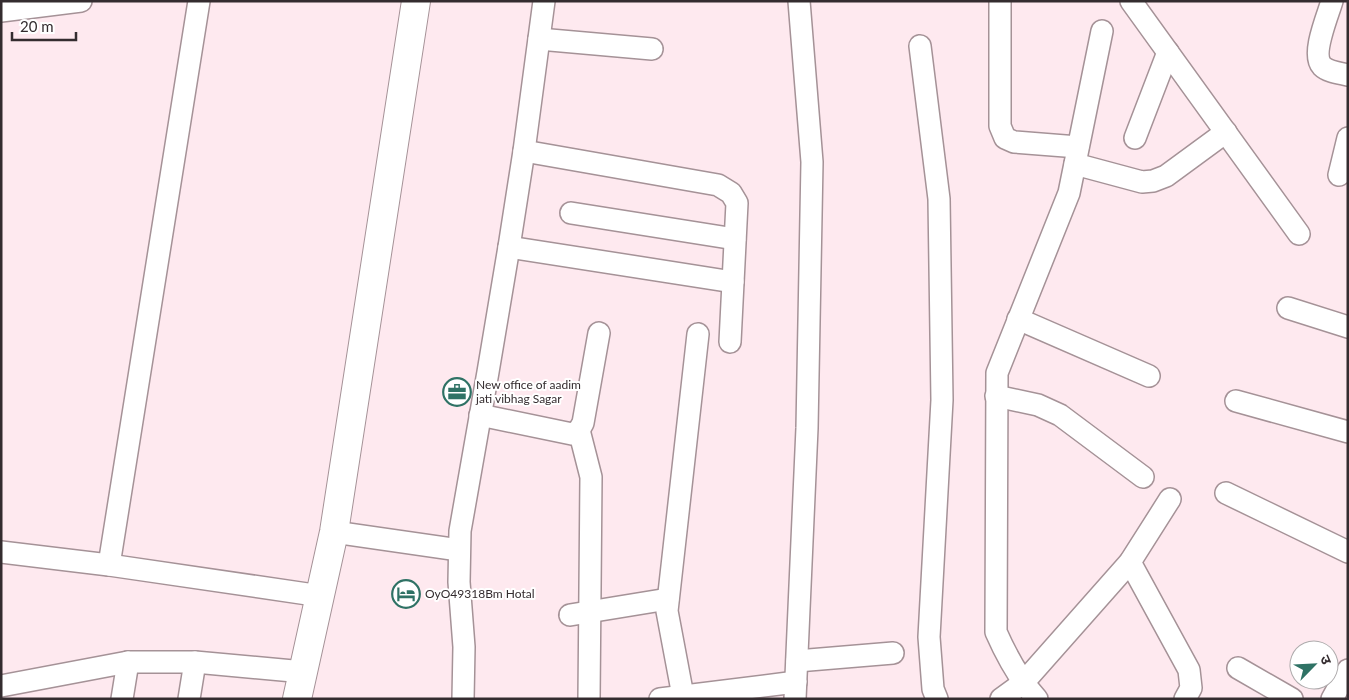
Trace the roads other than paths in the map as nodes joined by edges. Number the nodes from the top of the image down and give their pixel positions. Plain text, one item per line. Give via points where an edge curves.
1 (81, 1) edge
2 (199, 1) edge
3 (416, 1) edge
4 (544, 1) edge
5 (799, 1) edge
6 (1000, 1) edge
7 (1131, 1) edge
8 (1332, 1) edge
9 (1, 11) edge
10 (1102, 31) dead end
11 (539, 39) junction
12 (920, 46) dead end
13 (652, 49) dead end
14 (1168, 52) junction
15 (1348, 75) edge
16 (1226, 132) junction
17 (1134, 138) dead end
18 (1348, 138) edge
19 (524, 151) junction
20 (1076, 155) junction
21 (1339, 175) dead end
22 (571, 213) dead end
23 (1299, 234) dead end
24 (735, 239) junction
25 (508, 247) junction
26 (733, 282) junction
27 (1288, 308) dead end
28 (1018, 319) junction
29 (1348, 327) edge
30 (599, 333) dead end
31 (698, 334) dead end
32 (730, 342) dead end
33 (1149, 376) dead end
34 (996, 396) junction
35 (1236, 401) dead end
36 (480, 415) junction
37 (579, 430) junction
38 (1348, 432) edge
39 (1143, 477) dead end
40 (1226, 493) dead end
41 (1170, 499) dead end
42 (334, 532) junction
43 (459, 550) junction
44 (1, 552) edge
45 (1348, 552) edge
46 (1130, 562) junction
47 (109, 565) junction
48 (321, 596) junction
49 (668, 599) junction
50 (580, 613) junction
51 (893, 653) dead end
52 (128, 662) junction
53 (195, 662) junction
54 (1238, 668) dead end
55 (1348, 670) edge
56 (304, 672) junction
57 (796, 681) edge
58 (1, 686) edge
59 (1030, 691) edge
60 (738, 694) edge
61 (683, 696) junction
62 (122, 699) edge
63 (189, 699) edge
64 (297, 699) edge
65 (463, 699) edge
66 (589, 699) edge
67 (660, 699) edge
68 (937, 699) edge
69 (1001, 699) edge
70 (1185, 699) edge
71 (1292, 699) edge
72 (1332, 699) edge

1 - 9 street
2 - 47 street
3 - 42 highway
4 - 11 street
5 - 57 street via 812,162 807,428
6 - 20 street via 1000,126 1005,138
7 - 14 street
8 - 15 street via 1318,54 1321,65 1327,70
10 - 20 street
11 - 13 street
11 - 19 street
12 - 68 street via 939,208 942,400 929,637 933,689
14 - 16 street
14 - 17 street
16 - 20 street via 1166,176 1153,181 1142,182
16 - 23 street
18 - 21 street
19 - 24 street via 718,185 732,193 736,203
19 - 25 street
20 - 28 street via 1069,193
22 - 24 street
24 - 26 street
25 - 26 street
25 - 36 street
26 - 32 street
27 - 29 street
28 - 33 street
28 - 34 street via 997,372
30 - 37 street via 583,423
31 - 49 street
34 - 39 street via 1038,405 1060,415
34 - 59 street via 996,632
35 - 38 street
36 - 37 street via 572,434
36 - 43 street
37 - 50 street via 591,477
40 - 45 street
41 - 46 street
42 - 43 street
42 - 48 highway
43 - 65 street
44 - 47 street
46 - 59 street
46 - 70 street via 1190,670 1191,688
47 - 48 street
48 - 56 highway
49 - 50 street
49 - 61 street via 667,611
50 - 66 street
51 - 57 street
52 - 53 street
52 - 58 street
52 - 62 street
53 - 56 street
53 - 63 street
54 - 71 street
55 - 72 street
56 - 64 highway
57 - 60 street
59 - 69 street
60 - 61 street
61 - 67 street

